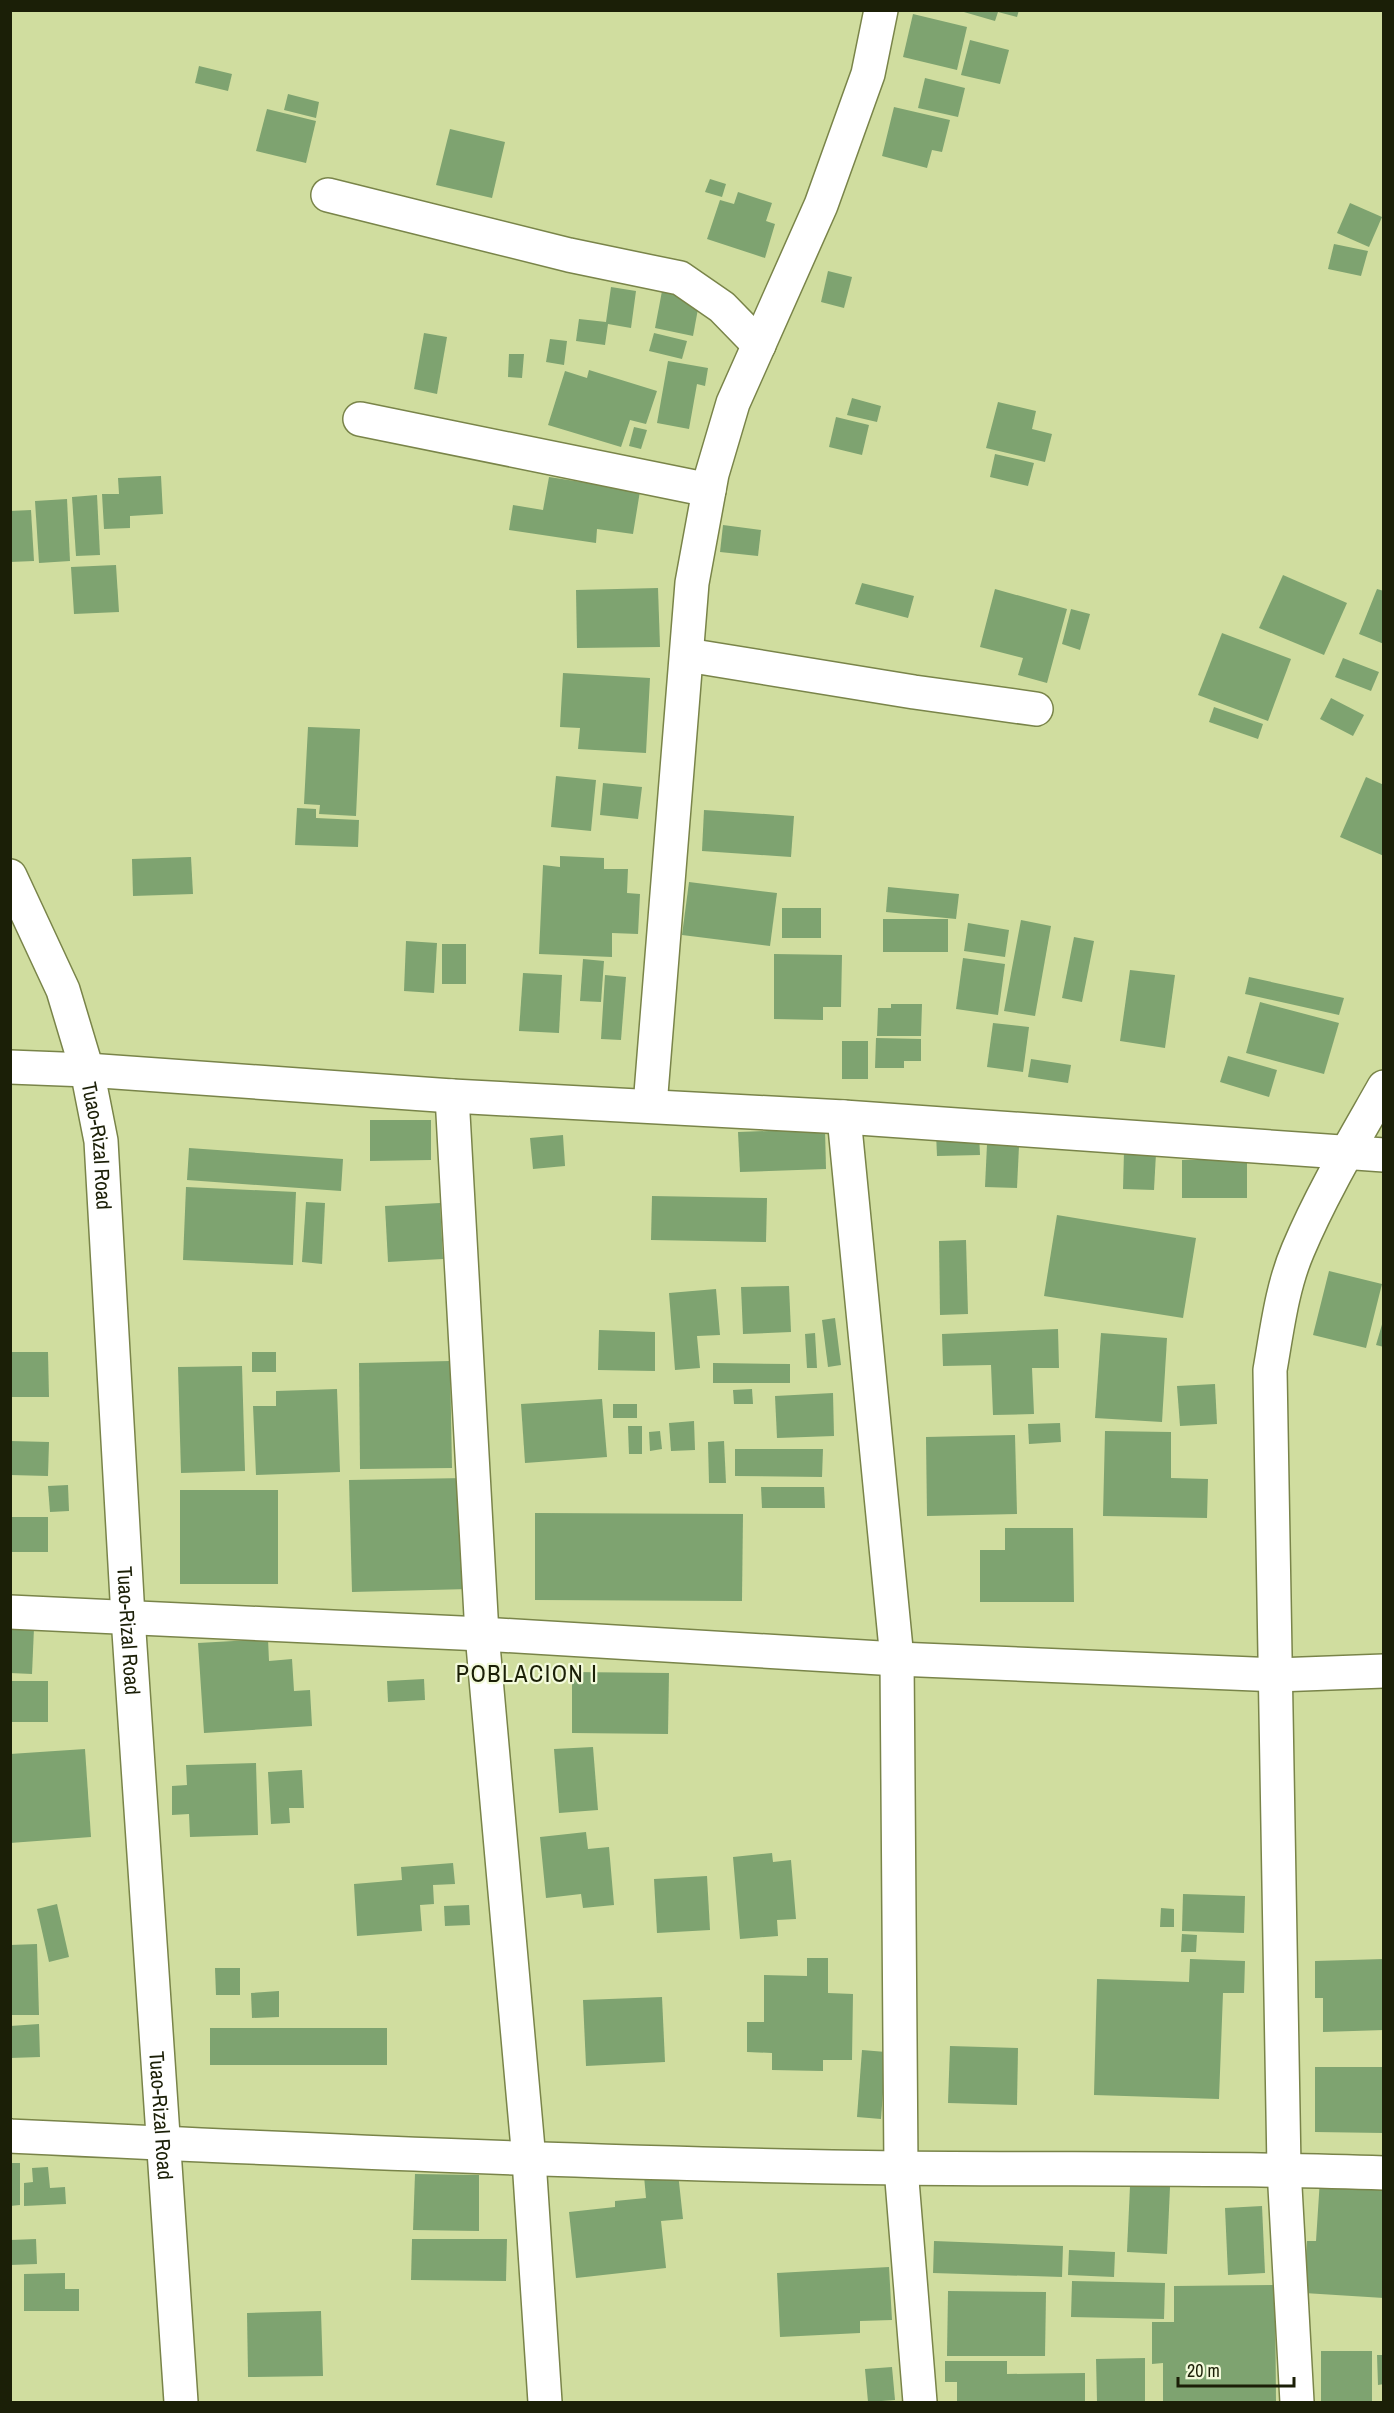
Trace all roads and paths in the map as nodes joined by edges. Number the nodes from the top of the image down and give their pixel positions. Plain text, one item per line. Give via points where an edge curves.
1 (881, 10) edge
2 (328, 195) dead end
3 (759, 345) junction
4 (360, 419) dead end
5 (709, 490) junction
6 (687, 655) junction
7 (1036, 709) dead end
8 (10, 876) edge
9 (10, 1066) edge
10 (87, 1070) junction
11 (1383, 1087) edge
12 (452, 1096) junction
13 (650, 1106) junction
14 (844, 1117) junction
15 (1347, 1153) junction
16 (1383, 1155) edge
17 (10, 1612) edge
18 (128, 1617) junction
19 (482, 1634) junction
20 (897, 1659) junction
21 (1383, 1671) edge
22 (1276, 1676) junction
23 (10, 2136) edge
24 (164, 2143) junction
25 (529, 2160) junction
26 (901, 2168) junction
27 (1284, 2169) junction
28 (1383, 2174) edge
29 (181, 2403) edge
30 (545, 2403) edge
31 (920, 2403) edge
32 (1297, 2403) edge

1 - 3 street via 868,74 821,205
2 - 3 street via 568,255 680,278 722,307
3 - 5 street via 733,403
4 - 5 street
5 - 6 street via 692,584
6 - 7 street
6 - 13 street
8 - 10 street, Tuao-Rizal Road via 63,990
9 - 10 street
10 - 12 street
10 - 18 street, Tuao-Rizal Road via 101,1141 107,1210
11 - 15 street
12 - 13 street
12 - 19 street
13 - 14 street
14 - 15 street
14 - 20 street
15 - 16 street
15 - 22 street via 1297,1251 1270,1370
17 - 18 street
18 - 19 street
18 - 24 street, Tuao-Rizal Road
19 - 20 street
19 - 25 street
20 - 22 street
20 - 26 street
21 - 22 street
22 - 27 street
23 - 24 street
24 - 25 street
24 - 29 street, Tuao-Rizal Road
25 - 26 street
25 - 30 street
26 - 27 street
26 - 31 street
27 - 28 street
27 - 32 street

